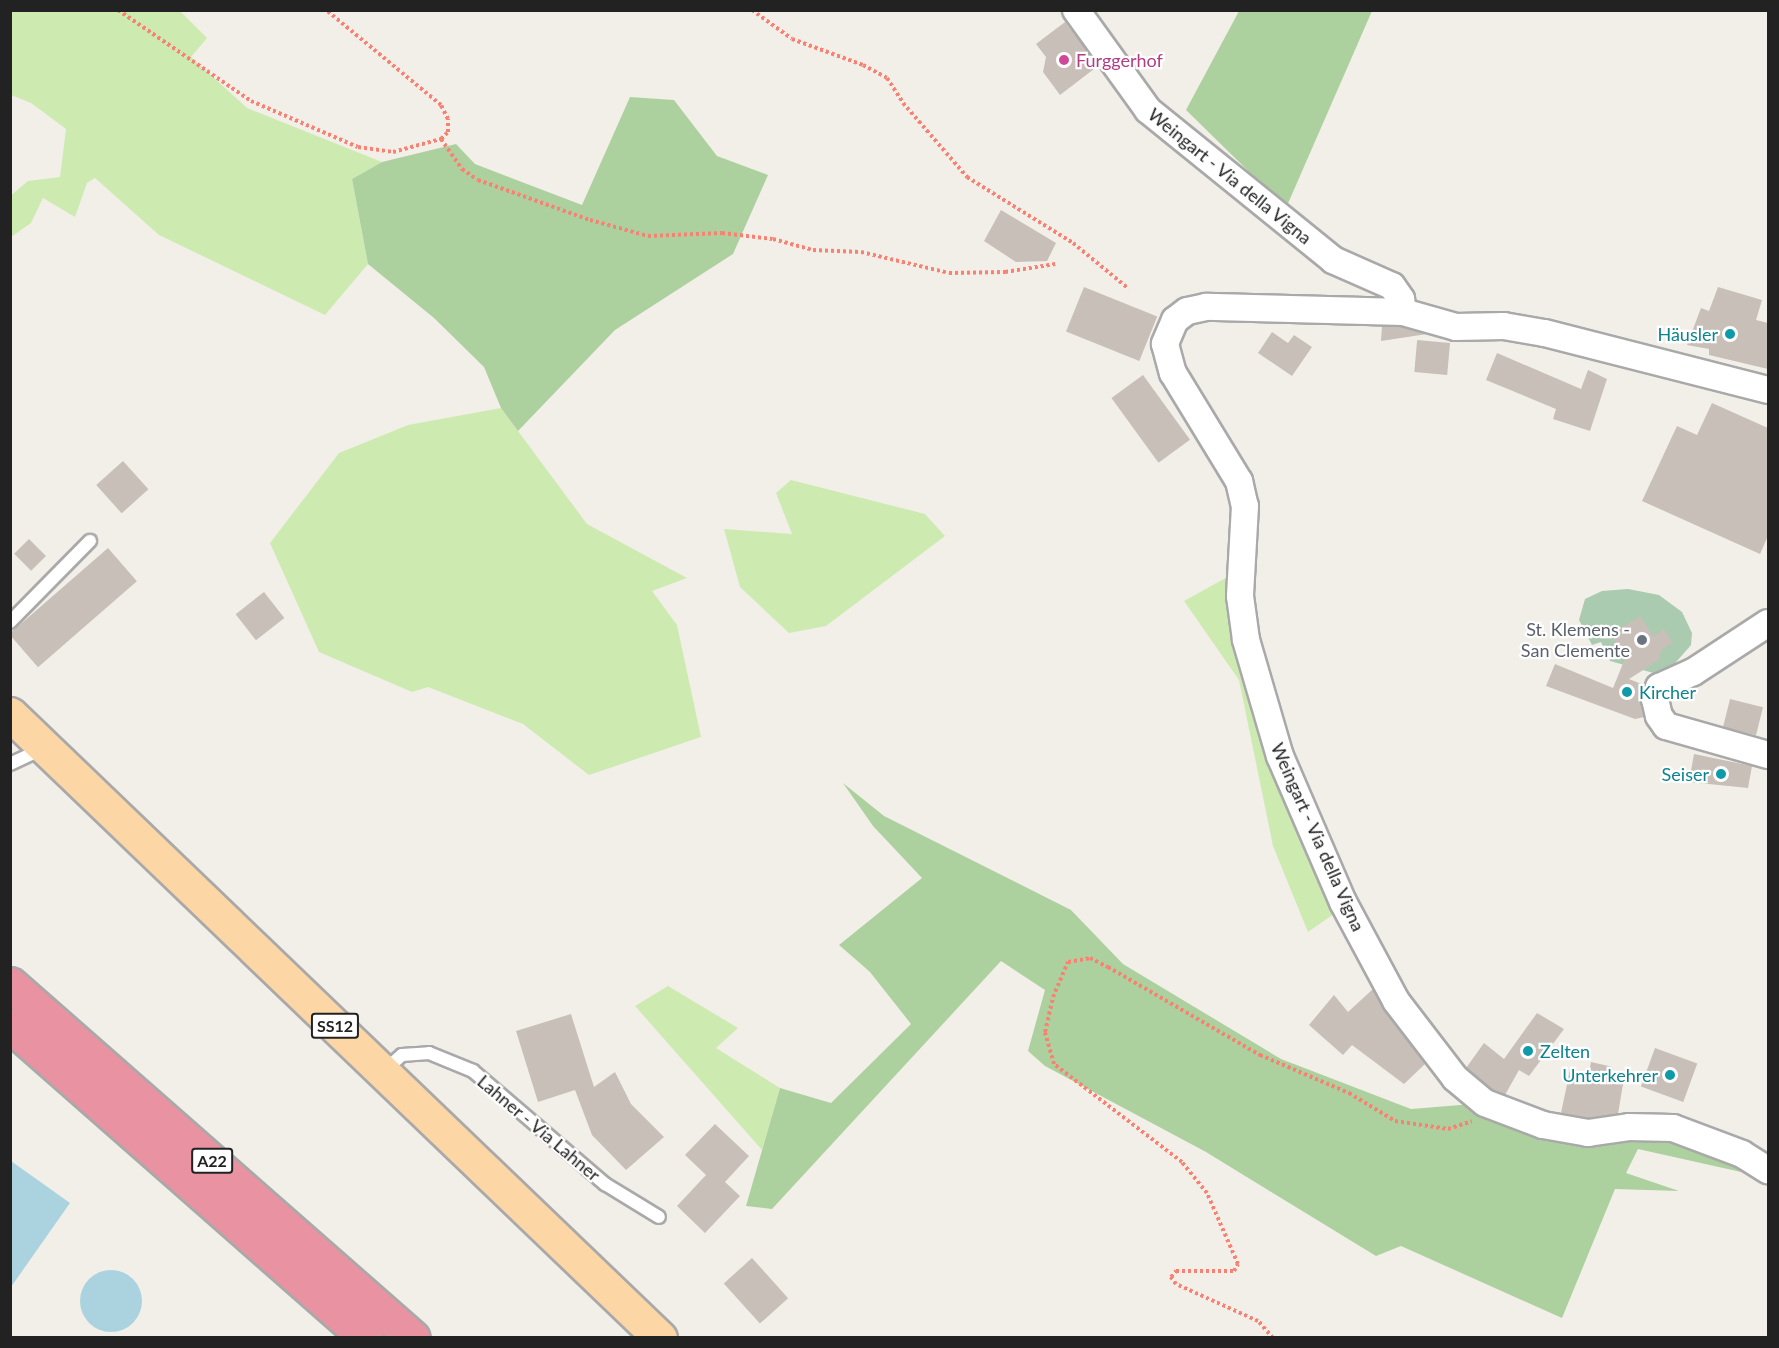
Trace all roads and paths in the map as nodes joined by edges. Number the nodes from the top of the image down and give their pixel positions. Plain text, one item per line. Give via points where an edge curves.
1 (118, 10) edge
2 (326, 10) edge
3 (752, 10) edge
4 (1076, 10) edge
5 (441, 139) junction
6 (1054, 264) dead end
7 (1129, 289) dead end
8 (1403, 312) junction
9 (1768, 390) edge
10 (90, 541) dead end
11 (10, 622) edge
12 (1768, 623) edge
13 (10, 714) edge
14 (46, 748) junction
15 (1768, 755) edge
16 (10, 764) edge
17 (10, 984) edge
18 (10, 1026) edge
19 (383, 1072) junction
20 (1485, 1103) junction
21 (1768, 1170) edge
22 (659, 1216) dead end
23 (366, 1338) edge
24 (413, 1338) edge
25 (660, 1338) edge
26 (1273, 1338) edge

1 - 5 path via 251,100 358,147 393,152
2 - 5 path via 441,105 448,119 448,132
3 - 7 path via 792,39 887,78 903,103 967,177 1073,243
4 - 8 street, Weingart - Via della Vigna via 1121,78 1148,110 1333,260 1392,286 1401,298
5 - 6 path via 462,170 478,180 648,236 722,233 772,238 813,250 861,252 949,273 1005,272
8 - 9 street, Weingart - Via della Vigna via 1456,327 1503,326 1544,333
8 - 20 street, Weingart - Via della Vigna via 1206,308 1187,311 1168,331 1166,357 1239,481 1245,506 1240,596 1246,640 1280,756 1343,902 1396,1001 1455,1078
10 - 11 lane
12 - 15 street via 1693,672 1659,687 1655,699 1666,726
13 - 14 main road, SS12
14 - 16 lane
14 - 19 main road, SS12
17 - 24 highway, A22
18 - 23 highway, A22
19 - 22 lane, Lahner - Via Lahner via 402,1055 429,1053 473,1071 605,1184
19 - 25 main road, SS12
20 - 21 street, Weingart - Via della Vigna via 1543,1125 1588,1133 1629,1127 1673,1128 1742,1154
20 - 26 path via 1473,1120 1448,1129 1395,1120 1349,1093 1260,1055 1108,966 1090,958 1068,962 1053,997 1045,1032 1054,1064 1182,1162 1208,1193 1238,1264 1234,1271 1176,1271 1171,1277 1176,1284 1258,1321

